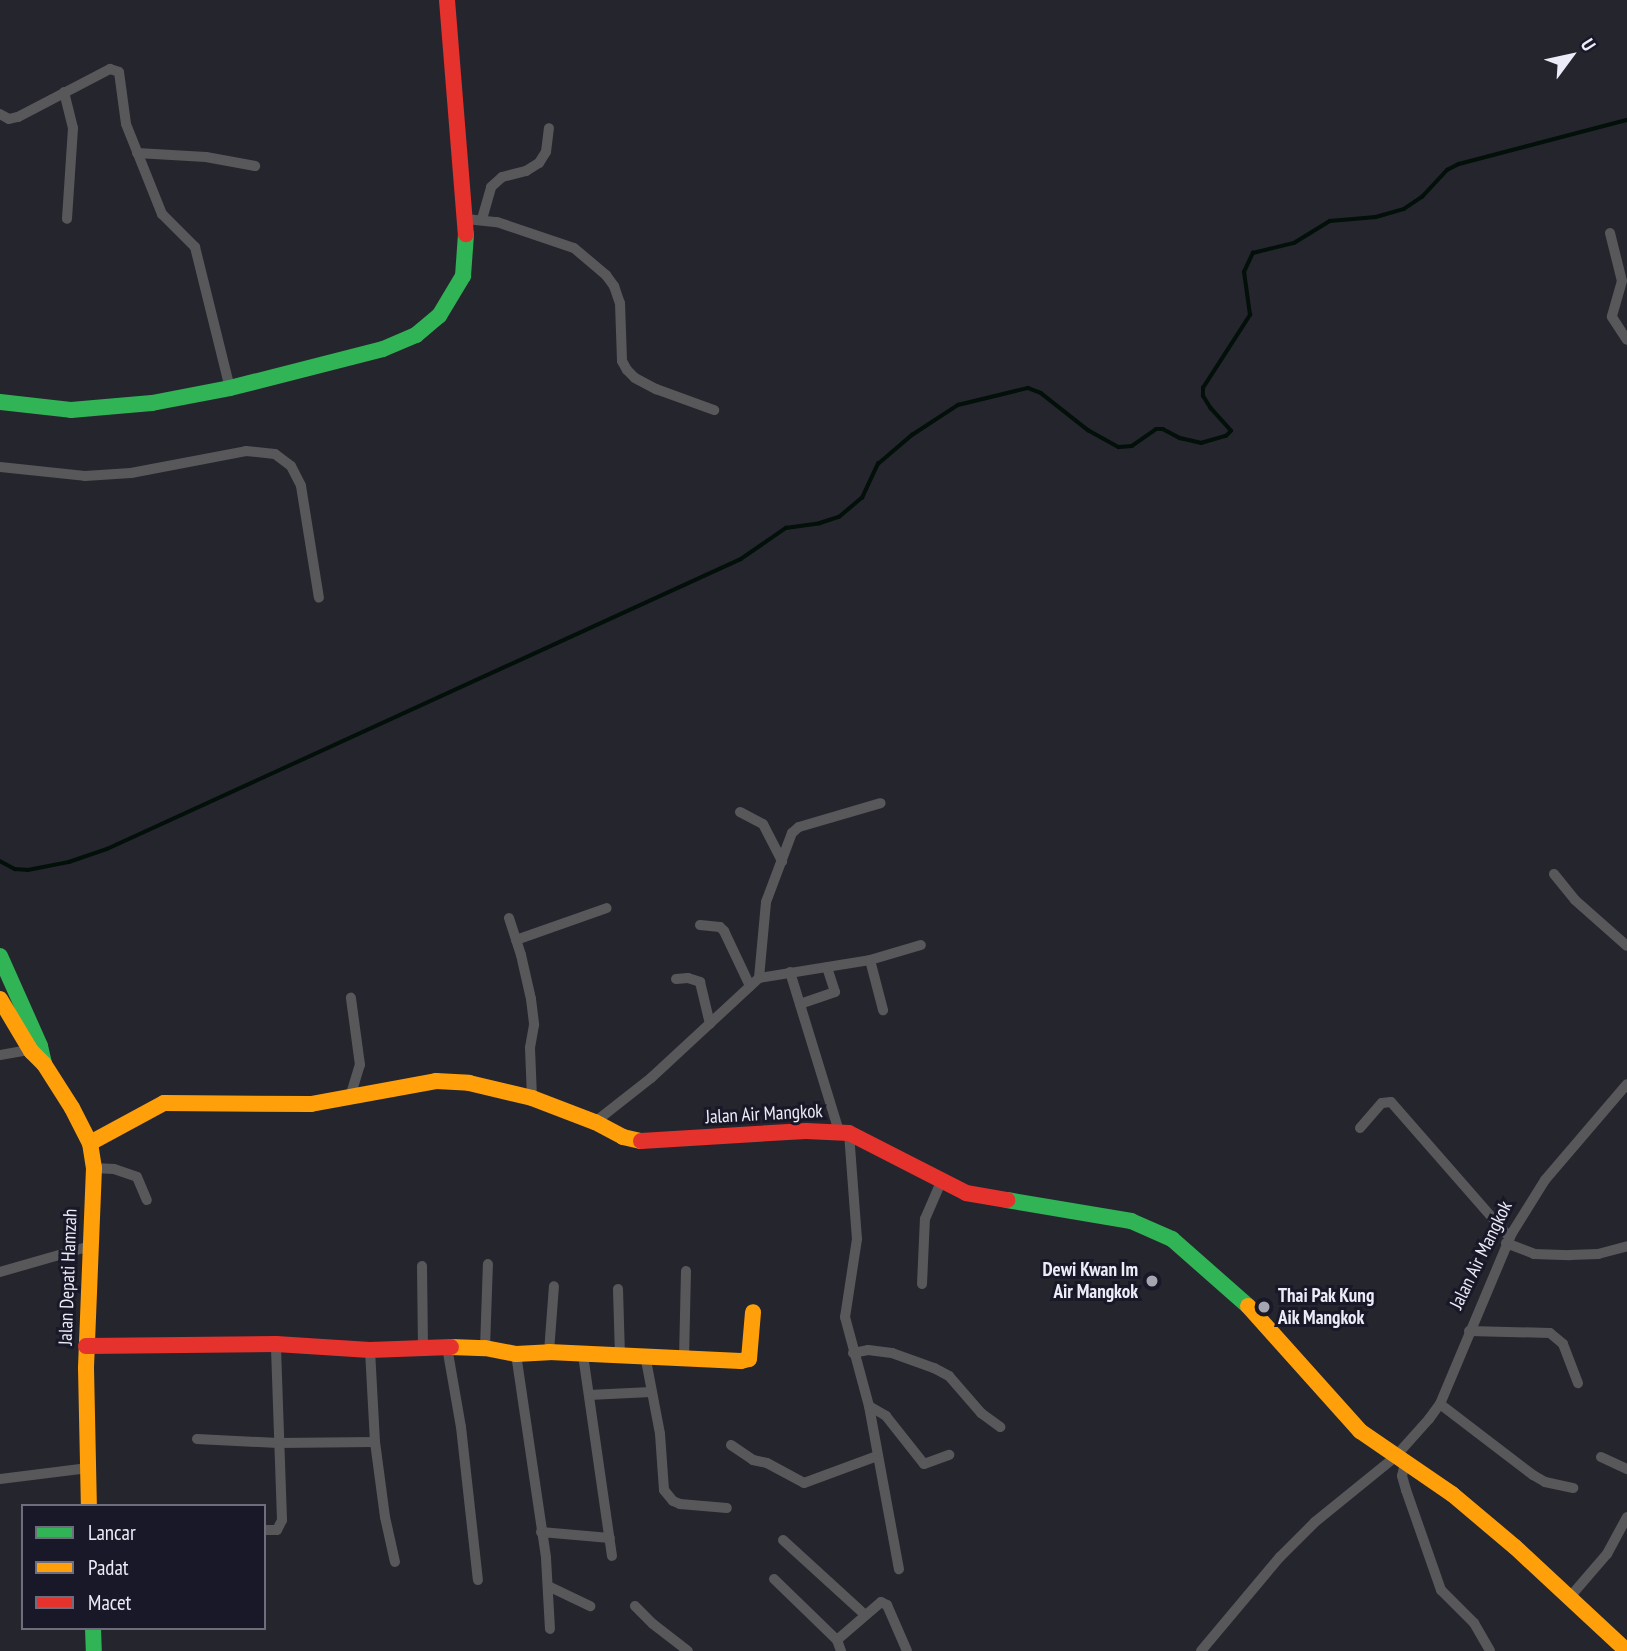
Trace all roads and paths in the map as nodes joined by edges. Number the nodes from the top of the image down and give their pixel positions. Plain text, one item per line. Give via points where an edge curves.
1 (447, 0) edge
2 (64, 92) junction
3 (0, 114) edge
4 (549, 128) dead end
5 (137, 153) junction
6 (255, 166) dead end
7 (67, 219) dead end
8 (474, 219) junction
9 (1611, 233) dead end
10 (1627, 340) edge
11 (230, 388) junction
12 (0, 402) edge
13 (714, 410) dead end
14 (0, 467) edge
15 (319, 598) dead end
16 (881, 803) dead end
17 (740, 812) dead end
18 (782, 861) junction
19 (1554, 874) dead end
20 (607, 908) dead end
21 (509, 918) dead end
22 (700, 925) dead end
23 (516, 940) junction
24 (921, 945) dead end
25 (1627, 946) edge
26 (0, 956) edge
27 (870, 960) junction
28 (827, 967) junction
29 (790, 972) junction
30 (759, 978) junction
31 (676, 979) dead end
32 (750, 986) junction
33 (351, 998) dead end
34 (0, 999) edge
35 (800, 1004) junction
36 (883, 1010) dead end
37 (710, 1024) junction
38 (36, 1048) junction
39 (0, 1055) edge
40 (1627, 1084) edge
41 (351, 1097) junction
42 (532, 1098) junction
43 (595, 1122) junction
44 (1360, 1128) dead end
45 (844, 1132) junction
46 (90, 1143) junction
47 (94, 1168) junction
48 (941, 1182) junction
49 (146, 1200) dead end
50 (1508, 1240) junction
51 (90, 1246) junction
52 (1627, 1246) edge
53 (488, 1264) dead end
54 (422, 1266) dead end
55 (686, 1271) dead end
56 (0, 1272) edge
57 (922, 1284) dead end
58 (554, 1286) dead end
59 (618, 1289) dead end
60 (753, 1312) dead end
61 (1469, 1331) junction
62 (276, 1344) junction
63 (86, 1346) junction
64 (423, 1347) junction
65 (447, 1347) junction
66 (485, 1348) junction
67 (370, 1350) junction
68 (549, 1352) junction
69 (853, 1353) junction
70 (516, 1354) junction
71 (583, 1355) junction
72 (620, 1355) junction
73 (645, 1355) junction
74 (684, 1359) junction
75 (1578, 1383) dead end
76 (652, 1392) junction
77 (589, 1395) junction
78 (1440, 1404) junction
79 (869, 1406) junction
80 (1000, 1427) dead end
81 (197, 1439) dead end
82 (375, 1442) junction
83 (278, 1443) junction
84 (731, 1445) dead end
85 (950, 1455) dead end
86 (877, 1456) junction
87 (1601, 1457) dead end
88 (1400, 1460) junction
89 (88, 1468) junction
90 (1627, 1469) edge
91 (0, 1479) edge
92 (1573, 1488) dead end
93 (89, 1504) edge
94 (727, 1508) dead end
95 (1627, 1517) edge
96 (266, 1530) edge
97 (541, 1532) junction
98 (610, 1538) junction
99 (783, 1540) dead end
100 (612, 1556) dead end
101 (395, 1562) dead end
102 (899, 1569) dead end
103 (774, 1579) dead end
104 (478, 1580) dead end
105 (548, 1586) junction
106 (1569, 1598) junction
107 (590, 1606) dead end
108 (635, 1606) dead end
109 (864, 1614) junction
110 (550, 1629) dead end
111 (93, 1630) edge
112 (839, 1646) edge
113 (94, 1651) edge
114 (688, 1651) edge
115 (906, 1651) edge
116 (1201, 1651) edge
117 (1490, 1651) edge
118 (1626, 1651) edge

1 - 8 street
2 - 3 street via 18,117
2 - 5 street via 110,69 119,72 126,124
2 - 7 street via 73,128
4 - 8 street via 539,163 502,177 491,187
5 - 6 street
5 - 11 street via 162,214 195,247
8 - 11 street via 463,276 439,316 416,335 383,349
8 - 13 street via 574,248 595,264 607,275 620,303 622,361 628,370 656,389
9 - 10 street via 1622,281 1612,317
11 - 12 street via 152,403 71,410
14 - 15 street via 85,476 131,473 246,451 275,454 291,466 301,486
16 - 18 street via 799,827 788,840
17 - 18 street via 764,824
18 - 30 street via 766,902
19 - 25 street
20 - 23 street
21 - 23 street
22 - 32 street via 724,931
23 - 42 street via 534,1025
24 - 27 street
26 - 38 street, Jalan Depati Hamzah
27 - 28 street
27 - 36 street
28 - 29 street
28 - 35 street via 835,992
29 - 30 street
29 - 35 street
30 - 32 street
31 - 37 street via 700,982
32 - 37 street
33 - 41 street via 360,1065
34 - 38 street, Jalan Depati Hamzah
35 - 45 street
37 - 43 street
38 - 39 street
38 - 46 street, Jalan Depati Hamzah
40 - 50 street, Jalan Air Mangkok via 1545,1180
41 - 42 street, Jalan Air Mangkok via 436,1081 492,1087
41 - 46 street, Jalan Air Mangkok via 311,1104 164,1103
42 - 43 street, Jalan Air Mangkok
43 - 45 street, Jalan Air Mangkok via 644,1142
44 - 50 street via 1382,1103 1391,1102
45 - 48 street, Jalan Air Mangkok
45 - 69 street via 857,1239 845,1317
46 - 47 street, Jalan Depati Hamzah
47 - 49 street via 137,1177
47 - 51 street, Jalan Depati Hamzah
48 - 57 street via 925,1220
48 - 88 street, Jalan Air Mangkok via 988,1198 1130,1222 1172,1239 1245,1303 1360,1431
50 - 52 street via 1534,1254 1598,1254
50 - 61 street, Jalan Air Mangkok
51 - 56 street
51 - 63 street, Jalan Depati Hamzah
53 - 66 street
54 - 64 street
55 - 74 street
58 - 68 street
59 - 72 street
60 - 74 street via 749,1359
61 - 75 street via 1550,1334 1563,1344
61 - 78 street, Jalan Air Mangkok
62 - 63 street
62 - 67 street
62 - 83 street
63 - 89 street, Jalan Depati Hamzah
64 - 65 street
64 - 67 street
65 - 66 street
65 - 104 street
66 - 70 street
67 - 82 street
68 - 70 street
68 - 71 street
69 - 79 street
69 - 80 street via 892,1353 949,1376 981,1413
70 - 97 street
71 - 72 street
71 - 77 street
72 - 73 street
73 - 74 street
73 - 76 street
76 - 77 street
76 - 94 street via 664,1490 673,1502
77 - 98 street
78 - 88 street, Jalan Air Mangkok
78 - 92 street via 1533,1475
79 - 85 street via 886,1416 925,1464
79 - 86 street
81 - 83 street
82 - 83 street
82 - 101 street
83 - 96 street via 282,1520 277,1530
84 - 86 street via 804,1483
86 - 102 street
87 - 90 street
88 - 106 street, Jalan Air Mangkok via 1452,1494
88 - 116 street, Jalan Air Mangkok via 1315,1522
88 - 117 street via 1441,1590 1474,1623
89 - 91 street
89 - 93 street, Jalan Depati Hamzah
95 - 106 street via 1607,1554
97 - 98 street
97 - 105 street
98 - 100 street
99 - 109 street
103 - 112 street
105 - 107 street
105 - 110 street
106 - 118 street, Jalan Air Mangkok
108 - 114 street
109 - 112 street
109 - 115 street via 874,1604 887,1605
111 - 113 street

